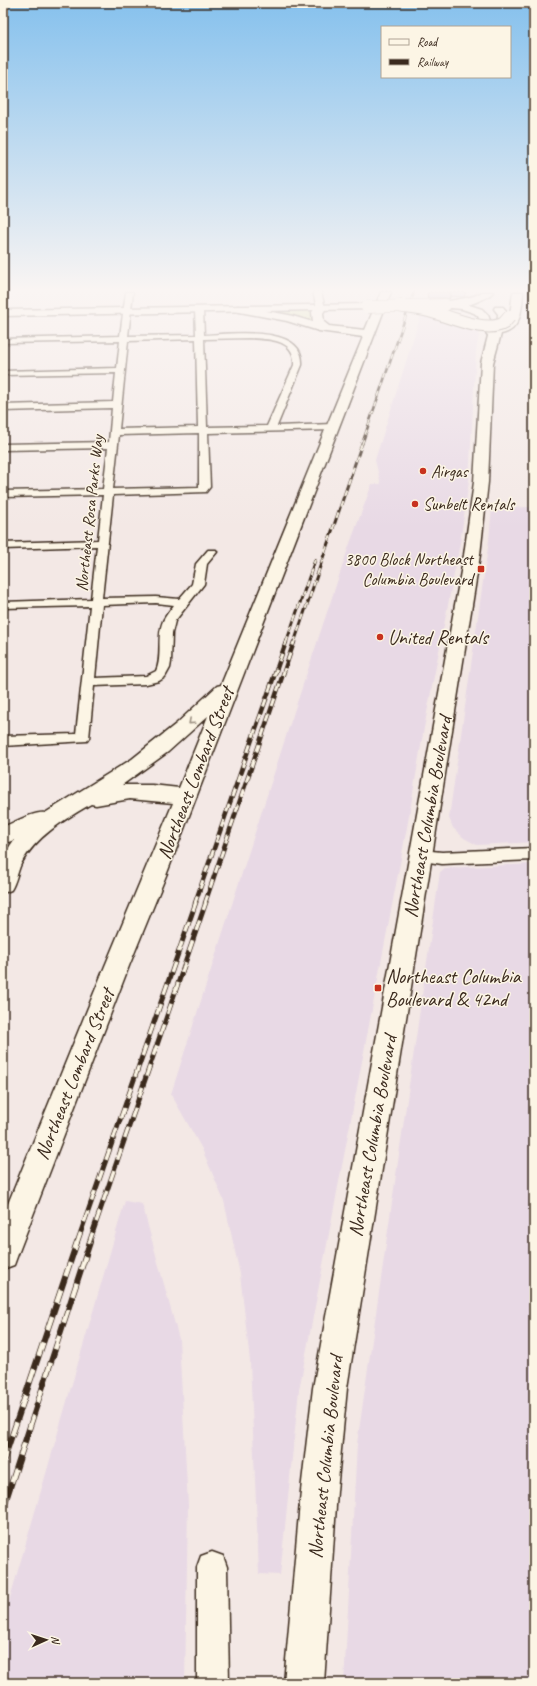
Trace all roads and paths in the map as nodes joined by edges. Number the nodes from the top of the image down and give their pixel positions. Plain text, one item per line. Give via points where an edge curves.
1 (120, 370) edge
2 (93, 371) edge
3 (201, 371) edge
4 (296, 371) edge
5 (355, 371) edge
6 (487, 371) edge
7 (3, 373) edge
8 (117, 405) junction
9 (3, 408) edge
10 (333, 427) junction
11 (271, 428) junction
12 (203, 430) junction
13 (114, 432) junction
14 (113, 445) junction
15 (3, 447) edge
16 (108, 492) junction
17 (3, 494) edge
18 (103, 544) junction
19 (3, 546) edge
20 (212, 552) dead end
21 (97, 602) junction
22 (182, 604) junction
23 (3, 605) edge
24 (88, 682) junction
25 (230, 685) junction
26 (3, 741) edge
27 (186, 797) junction
28 (64, 811) junction
29 (3, 836) edge
30 (534, 854) edge
31 (421, 856) junction
32 (3, 884) edge
33 (3, 1254) edge
34 (212, 1567) dead end
35 (213, 1683) edge
36 (304, 1683) edge

1 - 8 street, Northeast Rosa Parks Way
2 - 7 street
3 - 12 street
4 - 11 street
5 - 10 main road, Northeast Lombard Street
6 - 31 main road, Northeast Columbia Boulevard via 482,475 472,555
8 - 9 street
8 - 13 street, Northeast Rosa Parks Way
10 - 11 street
10 - 25 main road, Northeast Lombard Street
11 - 12 street
12 - 13 street
12 - 16 street via 205,487 202,490
13 - 14 street, Northeast Rosa Parks Way
14 - 15 street
14 - 16 street, Northeast Rosa Parks Way
16 - 17 street
16 - 18 street, Northeast Rosa Parks Way
18 - 19 street
18 - 21 street, Northeast Rosa Parks Way
20 - 22 street via 202,564 198,584
21 - 22 street via 165,600
21 - 23 street
21 - 24 street, Northeast Rosa Parks Way
22 - 24 street via 167,628 162,673 146,680
24 - 26 street, Northeast Rosa Parks Way via 82,738
25 - 27 main road, Northeast Lombard Street
25 -> 28 main road via 138,766
27 - 28 main road via 150,791 122,792 91,799
27 - 33 main road, Northeast Lombard Street
28 - 29 main road
28 - 32 main road via 36,831 25,844 10,866
30 - 31 street via 442,858
31 - 36 main road, Northeast Columbia Boulevard via 330,1388
34 - 35 street

